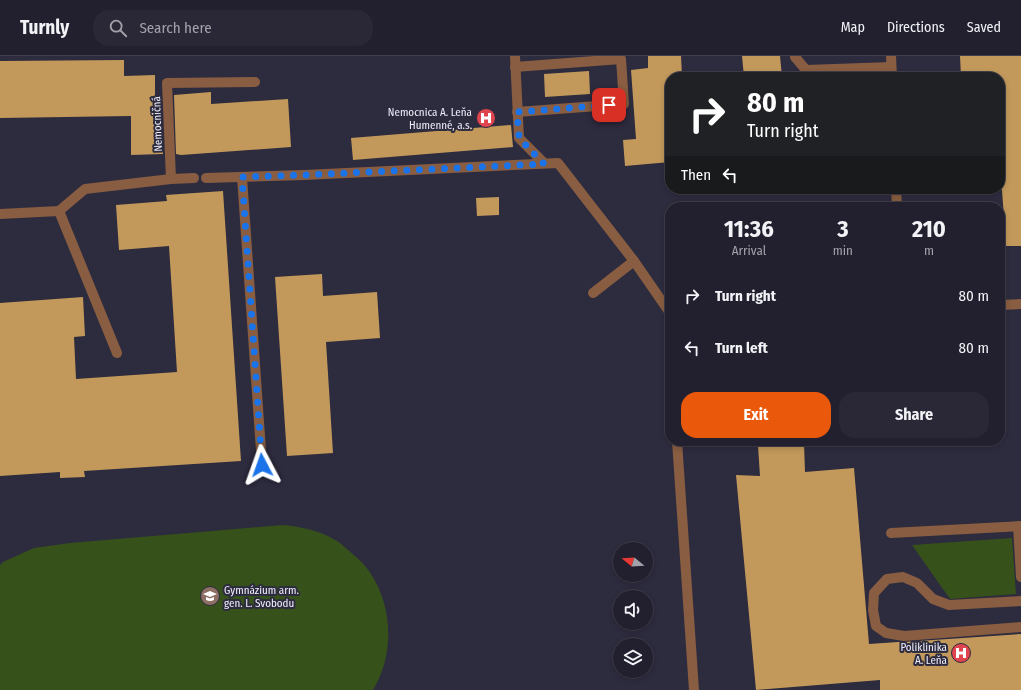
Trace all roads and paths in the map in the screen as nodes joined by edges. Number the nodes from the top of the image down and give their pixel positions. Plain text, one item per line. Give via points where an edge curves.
1 (515, 56) edge
2 (795, 56) edge
3 (891, 56) edge
4 (596, 58) edge
5 (515, 67) junction
6 (891, 72) edge
7 (255, 82) dead end
8 (517, 112) junction
9 (544, 164) junction
10 (242, 177) junction
11 (194, 178) dead end
12 (206, 178) dead end
13 (171, 179) junction
14 (59, 211) junction
15 (0, 214) edge
16 (634, 261) junction
17 (593, 293) dead end
18 (1021, 304) edge
19 (1005, 305) edge
20 (665, 306) edge
21 (117, 353) dead end
22 (677, 446) edge
23 (262, 465) dead end
24 (1019, 526) edge
25 (891, 533) dead end
26 (1021, 577) edge
27 (1021, 601) edge
28 (1021, 627) edge
29 (694, 690) edge

1 - 5 lane
2 - 6 lane via 806,70
3 - 6 lane
4 - 5 lane
4 - 8 lane via 621,59 624,104
5 - 8 lane
7 - 13 lane, Nemocničná via 167,83
8 - 9 lane via 519,138
9 - 10 lane
9 - 16 lane via 558,163
10 - 12 lane
10 - 23 lane
11 - 13 lane
13 - 14 lane via 85,189
14 - 15 lane
14 - 21 lane
16 - 17 lane
16 - 20 lane
18 - 19 lane
22 - 29 lane
24 - 25 lane
24 - 26 lane
27 - 28 lane via 949,605 933,599 917,583 903,577 887,580 874,593 873,610 876,626 886,633 904,636

